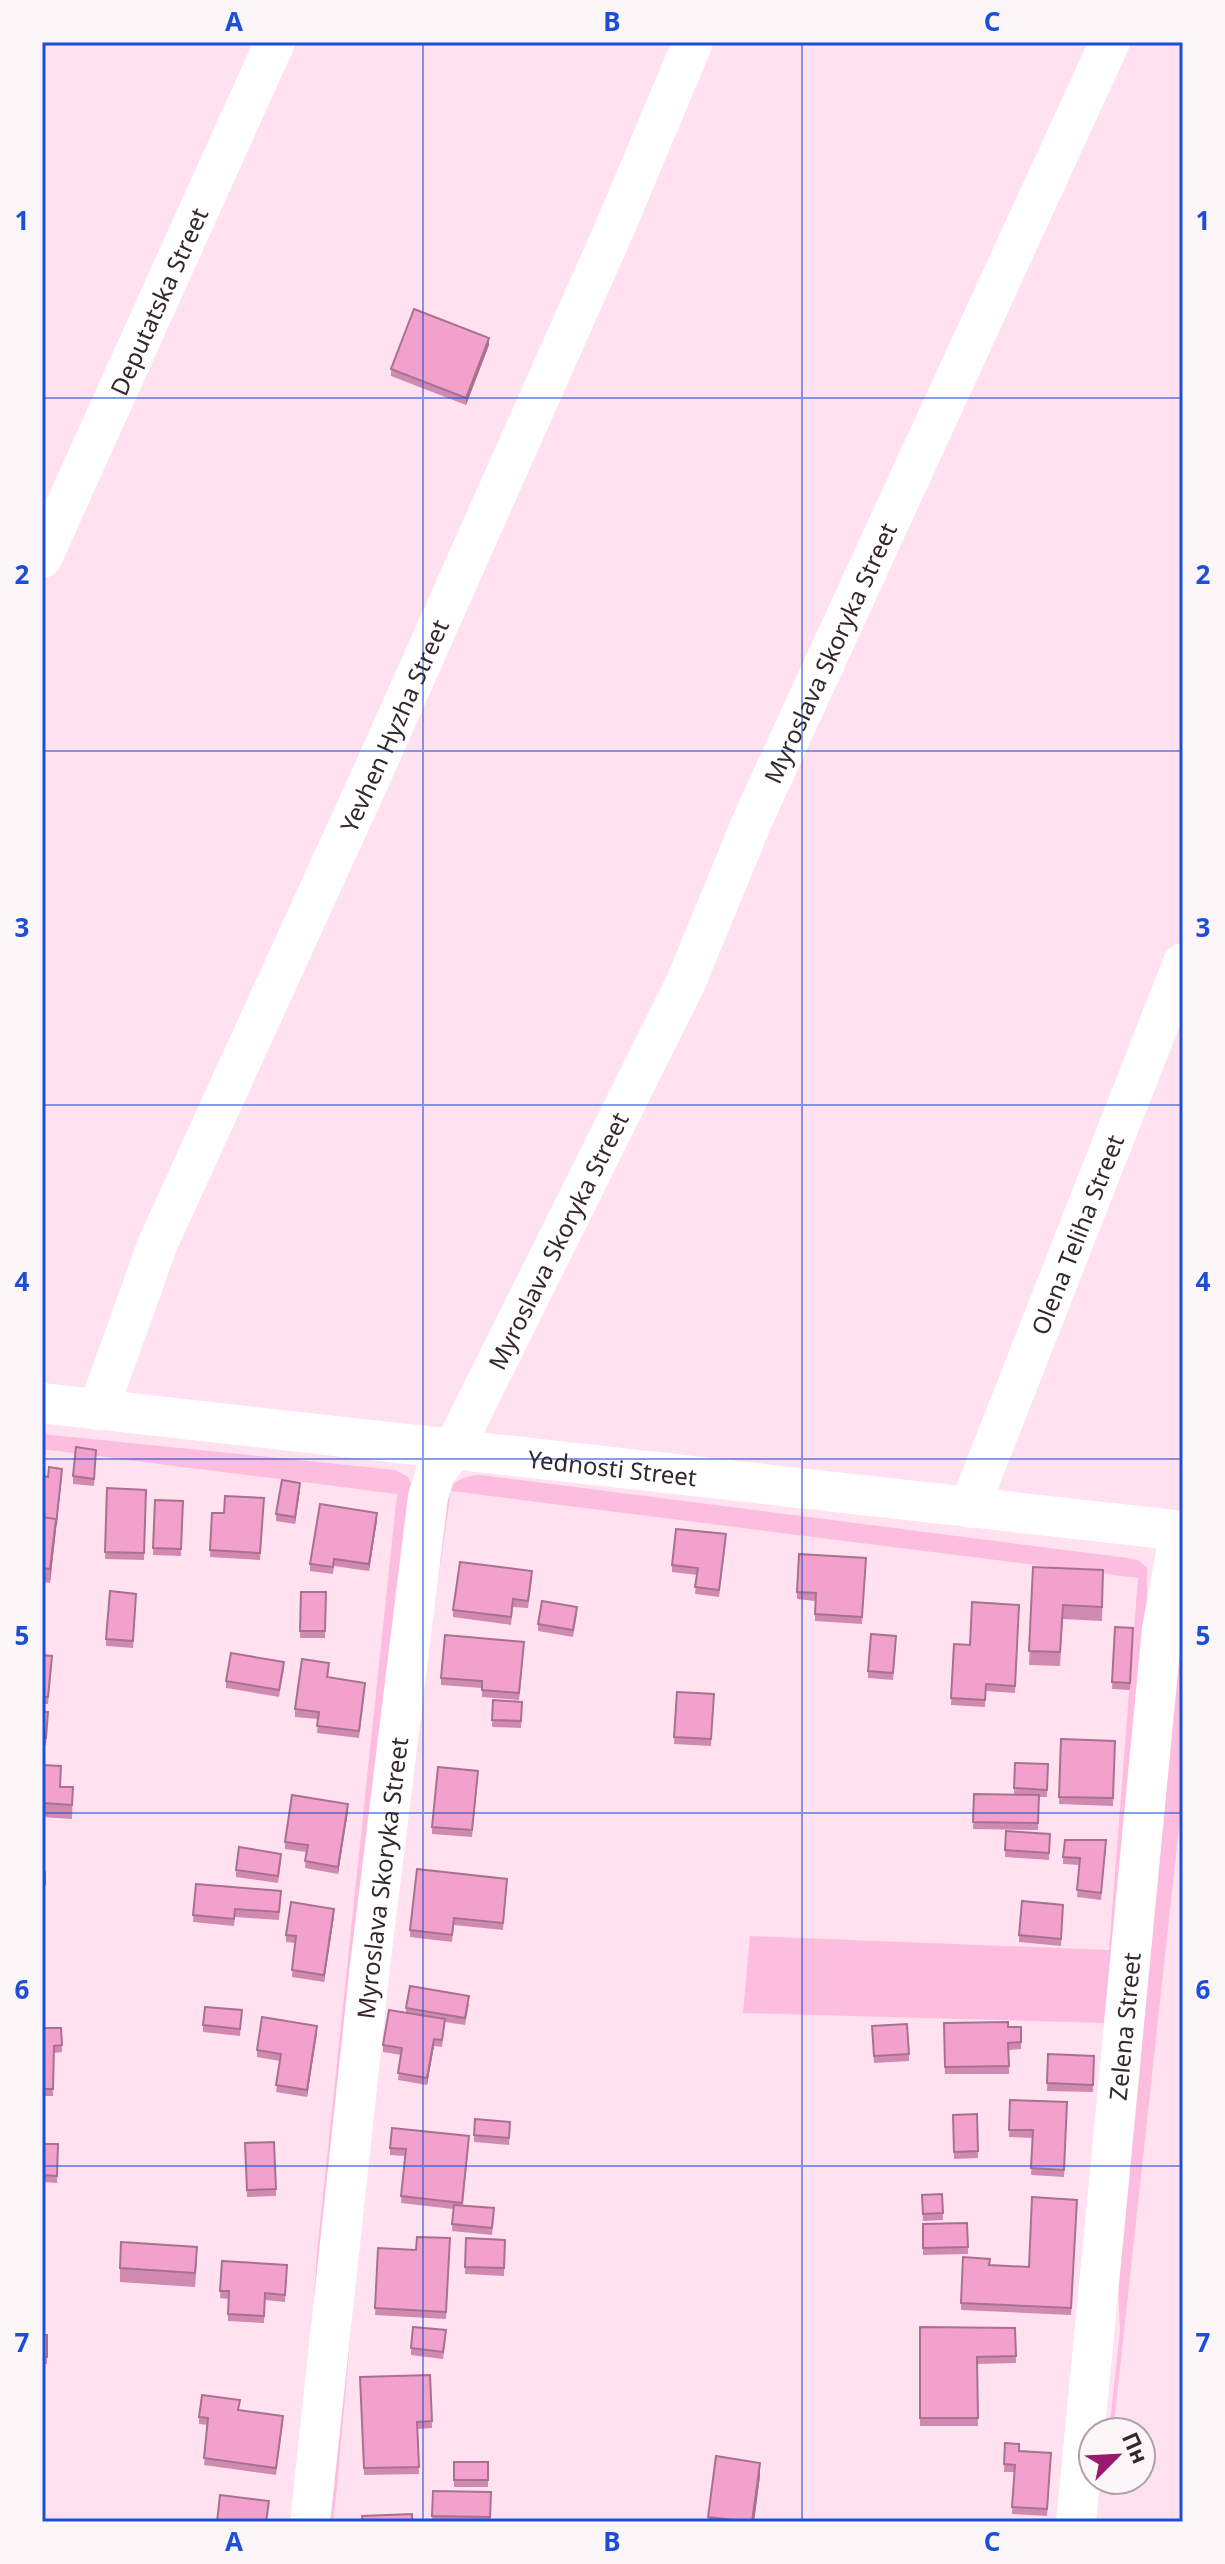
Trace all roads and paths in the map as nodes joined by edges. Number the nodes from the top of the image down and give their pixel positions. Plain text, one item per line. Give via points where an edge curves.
1 (275, 42) edge
2 (693, 42) edge
3 (1110, 42) edge
4 (42, 558) edge
5 (1183, 963) edge
6 (42, 1403) edge
7 (98, 1410) junction
8 (453, 1450) junction
9 (969, 1508) junction
10 (1181, 1531) edge
11 (310, 2522) edge
12 (1076, 2522) edge

1 - 4 street, Deputatska Street
2 - 7 street, Yevhen Hyzha Street via 373,772 158,1243
3 - 8 street, Myroslava Skoryka Street via 760,805 686,982
5 - 9 street, Olena Teliha Street
6 - 7 street, Yednosti Street
7 - 8 street, Yednosti Street
8 - 9 street, Yednosti Street
8 - 11 street, Myroslava Skoryka Street via 436,1472 428,1497
9 - 10 street, Yednosti Street
10 - 12 street, Zelena Street via 1162,1629

